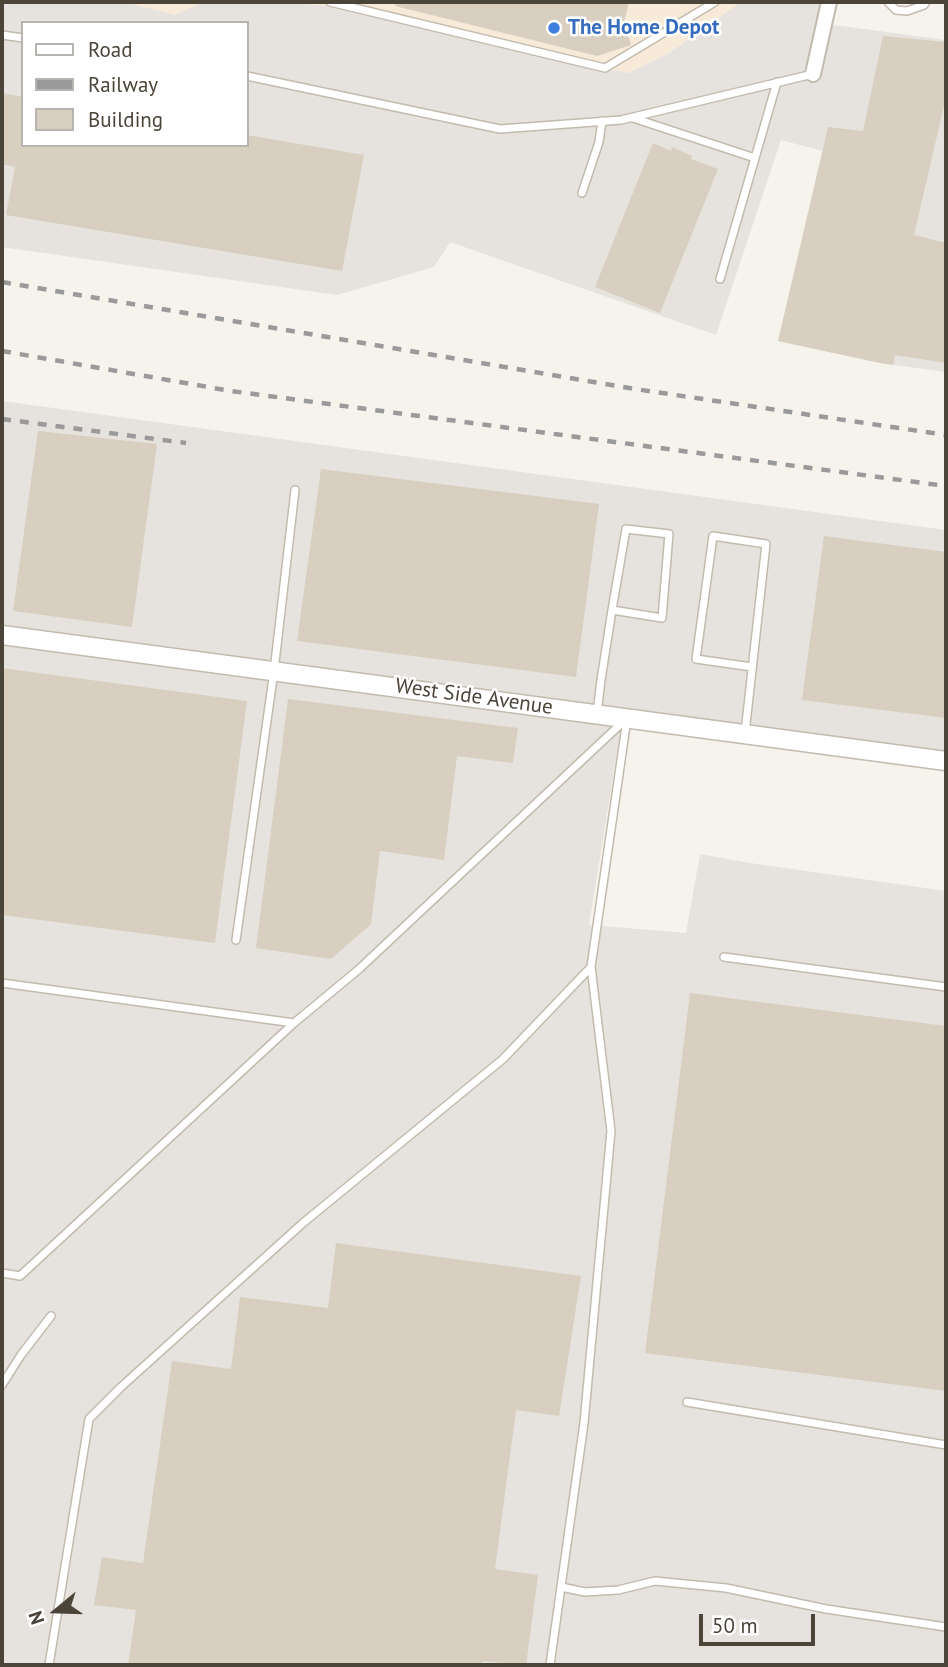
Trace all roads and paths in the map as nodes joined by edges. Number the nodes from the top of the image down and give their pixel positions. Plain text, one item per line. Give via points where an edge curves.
1 (330, 2) edge
2 (715, 2) edge
3 (829, 2) edge
4 (888, 2) edge
5 (926, 2) edge
6 (2, 35) edge
7 (21, 38) edge
8 (813, 74) joint
9 (248, 76) edge
10 (778, 82) junction
11 (630, 118) junction
12 (602, 121) junction
13 (755, 158) junction
14 (582, 193) dead end
15 (720, 279) dead end
16 (295, 490) dead end
17 (612, 610) junction
18 (2, 635) edge
19 (752, 667) junction
20 (274, 671) junction
21 (597, 714) junction
22 (627, 718) junction
23 (744, 734) junction
24 (946, 761) edge
25 (236, 940) dead end
26 (724, 957) dead end
27 (591, 967) junction
28 (2, 983) edge
29 (946, 988) edge
30 (294, 1023) junction
31 (2, 1273) edge
32 (51, 1316) dead end
33 (2, 1385) edge
34 (687, 1402) dead end
35 (946, 1446) edge
36 (561, 1587) junction
37 (946, 1627) edge
38 (49, 1665) edge
39 (550, 1665) edge

1 - 2 lane via 605,68
3 - 8 street
4 - 5 lane via 896,10 906,11
6 - 7 lane
8 - 10 lane
9 - 12 lane via 500,129
10 - 11 lane
10 - 13 lane
11 - 12 lane
11 - 13 lane
12 - 14 lane
13 - 15 lane
16 - 20 lane
17 - 17 lane via 626,529 669,534 662,618
17 - 21 lane
18 - 20 street, West Side Avenue
19 - 19 lane via 766,544 713,536 696,659
19 - 23 lane
20 - 21 street, West Side Avenue
20 - 25 lane
21 - 22 street, West Side Avenue
22 - 23 street, West Side Avenue
22 - 27 lane
22 - 30 lane via 358,970
23 - 24 street, West Side Avenue
26 - 29 lane
27 - 36 lane via 611,1131 584,1423
27 - 38 lane via 503,1059 303,1223 89,1419
28 - 30 lane
30 - 31 lane via 20,1276
32 - 33 lane
34 - 35 lane
36 - 37 lane via 585,1592 618,1590 655,1581 726,1588
36 - 39 lane

